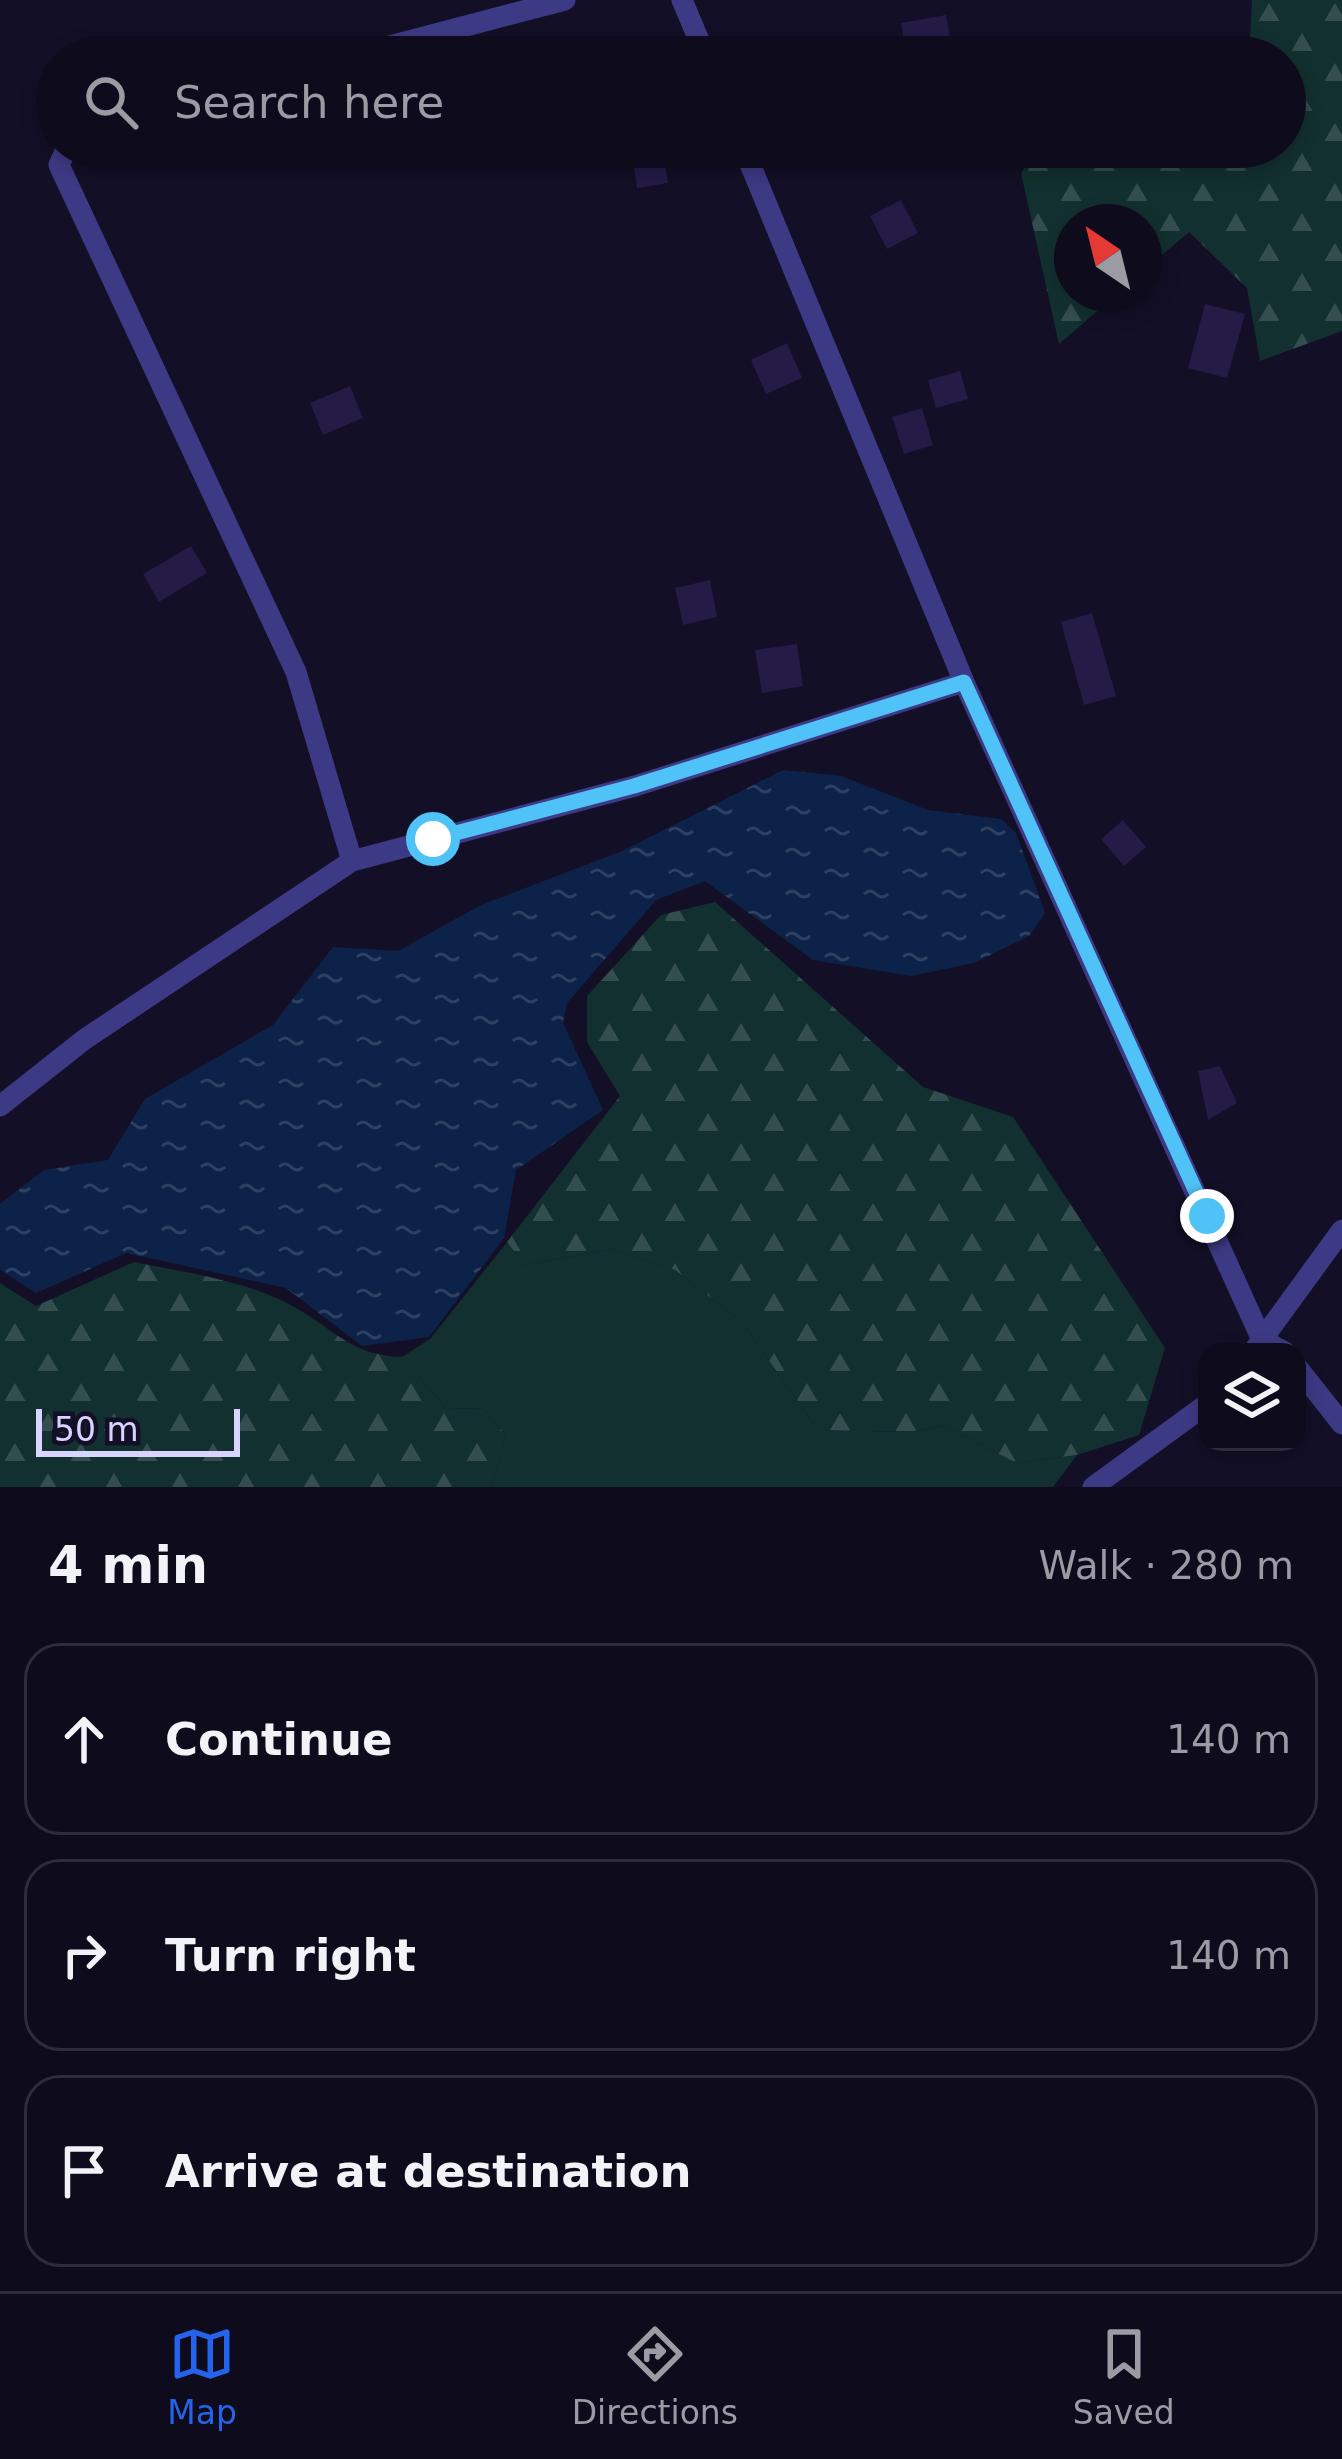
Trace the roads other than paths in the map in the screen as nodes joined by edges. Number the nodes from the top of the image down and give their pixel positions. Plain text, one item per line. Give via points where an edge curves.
1 (565, 0) edge
2 (682, 0) edge
3 (428, 36) edge
4 (697, 36) edge
5 (60, 168) edge
6 (752, 168) edge
7 (964, 682) junction
8 (352, 861) junction
9 (0, 1106) edge
10 (1342, 1230) edge
11 (1257, 1343) edge
12 (1260, 1343) edge
13 (1306, 1378) edge
14 (1198, 1411) edge
15 (1342, 1424) edge
16 (1093, 1487) edge

1 - 3 street
2 - 4 street
5 - 8 street via 296,672
6 - 7 street
7 - 8 street via 634,786
7 - 11 street
8 - 9 street via 85,1039
10 - 12 street
13 - 15 street
14 - 16 street

